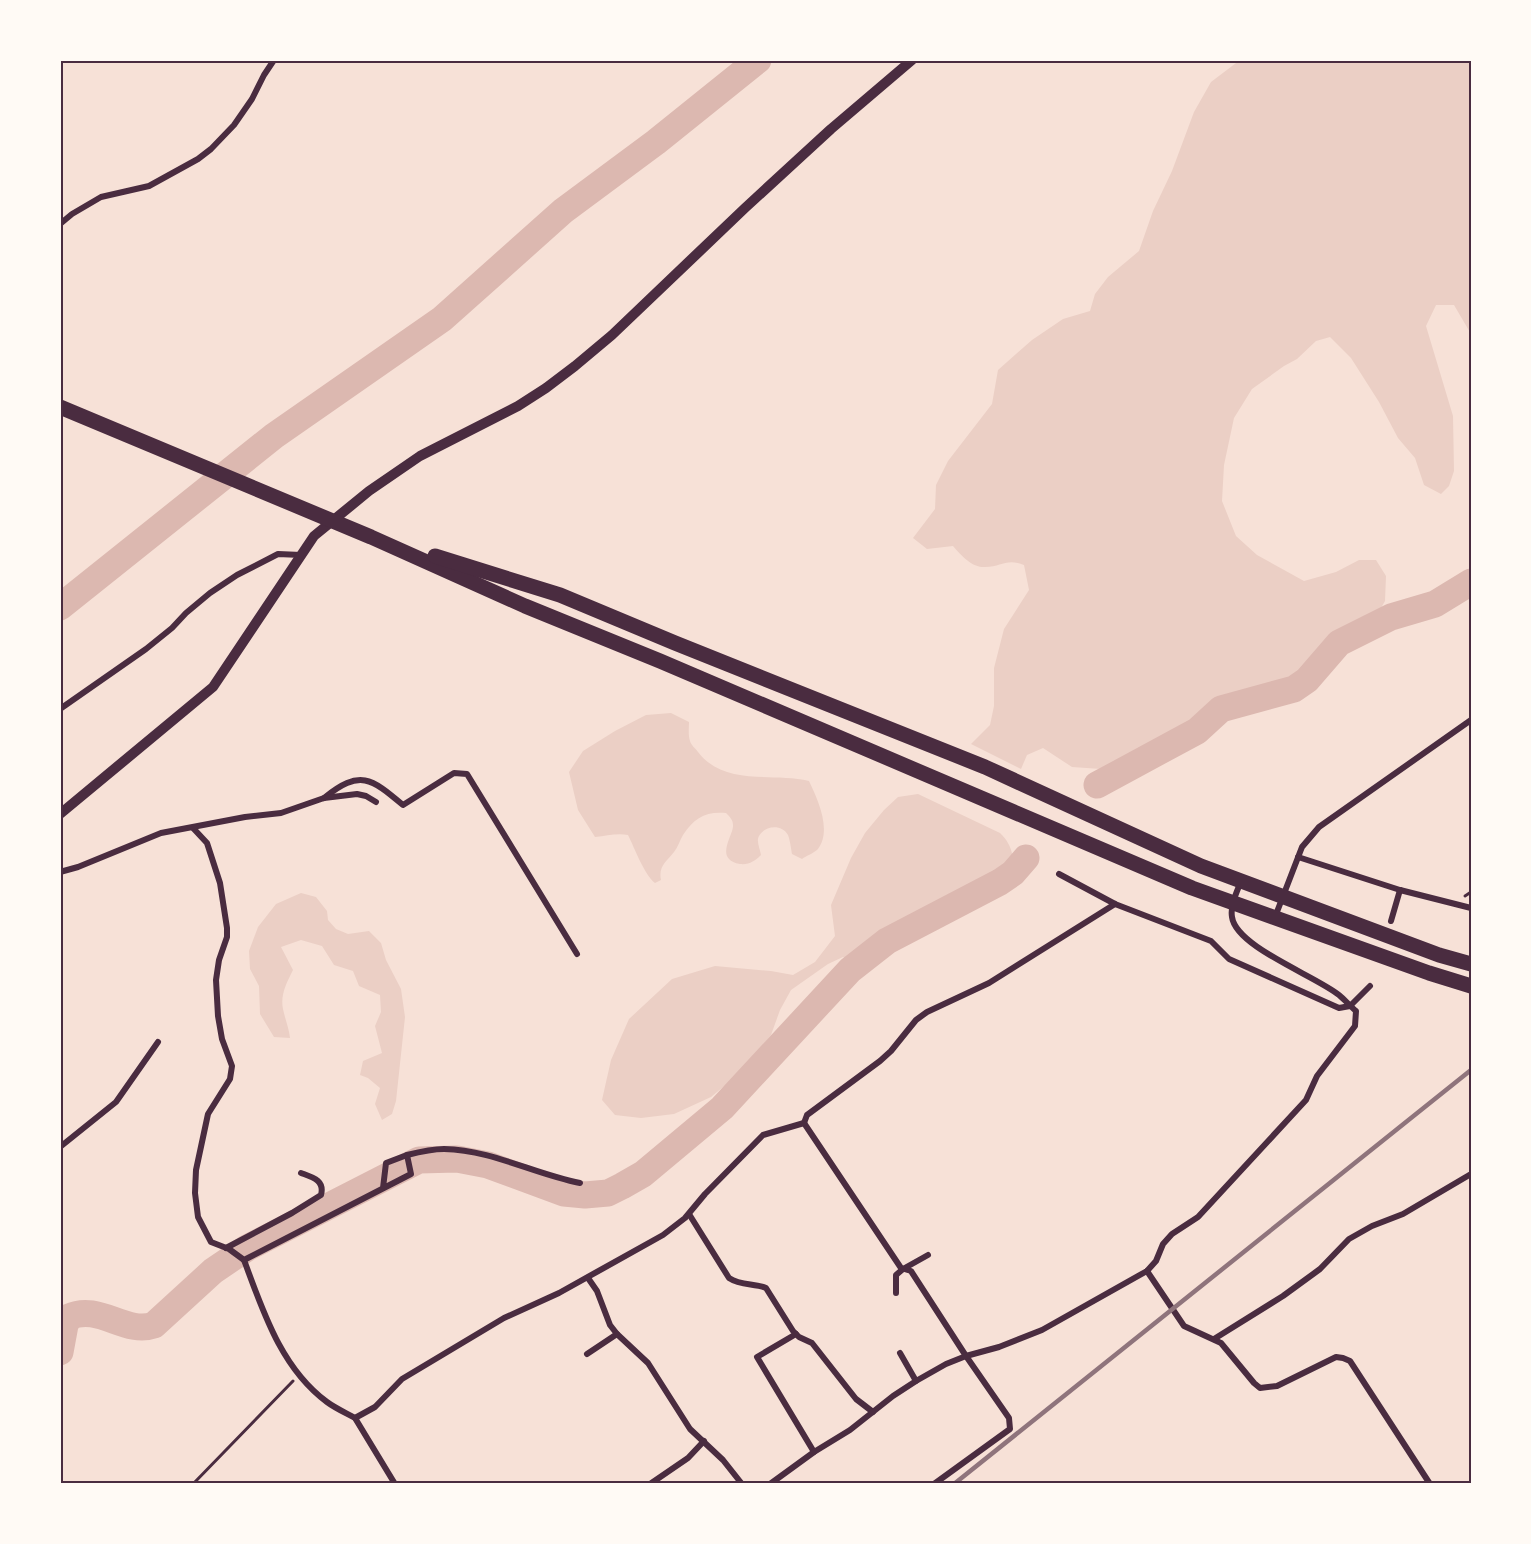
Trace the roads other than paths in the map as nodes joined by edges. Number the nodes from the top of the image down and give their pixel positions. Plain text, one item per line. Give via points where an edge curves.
1 (274, 60) edge
2 (912, 60) edge
3 (60, 224) edge
4 (60, 407) edge
5 (331, 520) junction
6 (371, 537) junction
7 (301, 555) junction
8 (60, 709) edge
9 (1471, 720) edge
10 (324, 798) junction
11 (376, 802) dead end
12 (60, 813) edge
13 (193, 828) junction
14 (1298, 857) junction
15 (60, 872) edge
16 (1059, 874) dead end
17 (1241, 881) junction
18 (1400, 890) junction
19 (1282, 896) junction
20 (1233, 902) junction
21 (1115, 904) junction
22 (1471, 908) edge
23 (1275, 917) junction
24 (1390, 921) dead end
25 (577, 954) dead end
26 (1471, 964) edge
27 (1370, 986) dead end
28 (1471, 986) edge
29 (1350, 1006) junction
30 (158, 1042) dead end
31 (804, 1123) junction
32 (60, 1147) edge
33 (408, 1157) junction
34 (301, 1173) dead end
35 (1471, 1174) edge
36 (580, 1183) dead end
37 (383, 1186) junction
38 (689, 1214) junction
39 (227, 1249) junction
40 (927, 1255) dead end
41 (242, 1259) junction
42 (903, 1269) junction
43 (1147, 1271) junction
44 (588, 1278) junction
45 (896, 1293) dead end
46 (617, 1334) junction
47 (796, 1334) junction
48 (1214, 1339) junction
49 (900, 1353) dead end
50 (587, 1354) dead end
51 (966, 1356) junction
52 (916, 1381) junction
53 (873, 1412) junction
54 (355, 1418) junction
55 (704, 1441) junction
56 (814, 1452) junction
57 (781, 1476) junction
58 (395, 1484) edge
59 (650, 1484) edge
60 (742, 1484) edge
61 (770, 1484) edge
62 (786, 1484) edge
63 (934, 1484) edge
64 (1430, 1484) edge

1 - 3 street via 234,125 205,154 155,184 101,197
2 - 5 street via 831,129 575,366 518,406 420,456
4 - 5 highway
5 - 6 highway
5 - 7 street
6 - 17 highway via 560,595 985,767
6 - 20 highway via 525,606
7 - 8 street via 278,554 237,575 146,649
7 - 12 street via 213,687
9 - 14 street via 1319,827 1308,837
10 - 11 street via 357,795
10 - 13 street via 281,813
10 - 25 street via 351,781 366,780 378,784 402,805 454,773 467,774
13 - 15 street via 161,833
13 - 39 street via 207,843 220,883 227,937 216,980 218,1016 232,1066 230,1079 208,1114 195,1193 205,1233 211,1242
14 - 18 street
14 - 19 street
16 - 21 street
17 - 19 highway
17 - 20 street
18 - 22 street
18 - 24 street
19 - 23 street
19 - 26 highway
20 - 23 highway
20 - 29 street via 1232,918 1238,932 1338,994
21 - 29 street via 1211,941 1229,959 1339,1008
21 - 31 street via 989,983 927,1012 886,1056 807,1115
23 - 28 highway
27 - 29 street
29 - 43 street via 1356,1011 1355,1026 1317,1076 1306,1100 1198,1217 1172,1234
30 - 32 street via 116,1102
31 - 38 street via 763,1136
31 - 42 street
33 - 36 street via 444,1149 472,1152
33 - 37 street via 386,1163
33 - 37 street via 411,1174
34 - 39 street via 316,1178 321,1184 321,1195
35 - 48 street via 1403,1214 1349,1239 1320,1269
37 - 41 street
38 - 44 street via 663,1235
38 - 47 street via 729,1278 766,1288
39 - 41 street
40 - 42 street
41 - 54 street via 271,1332 299,1376 327,1403
42 - 45 street via 896,1275
42 - 51 street via 911,1271
43 - 48 street via 1184,1326
43 - 51 street via 1042,1330
44 - 46 street
44 - 54 street via 483,1330 402,1379 375,1407
46 - 50 street
46 - 55 street via 648,1363 681,1416
47 - 53 street via 812,1343 856,1400
47 - 56 street via 757,1357
48 - 64 street via 1260,1388 1276,1386 1336,1358 1350,1362
49 - 52 street
51 - 52 street
51 - 63 street via 1009,1418 1010,1429
52 - 53 street
53 - 56 street
54 - 58 street
55 - 59 street via 688,1458
55 - 60 street
56 - 57 street
57 - 61 street
57 - 62 street

